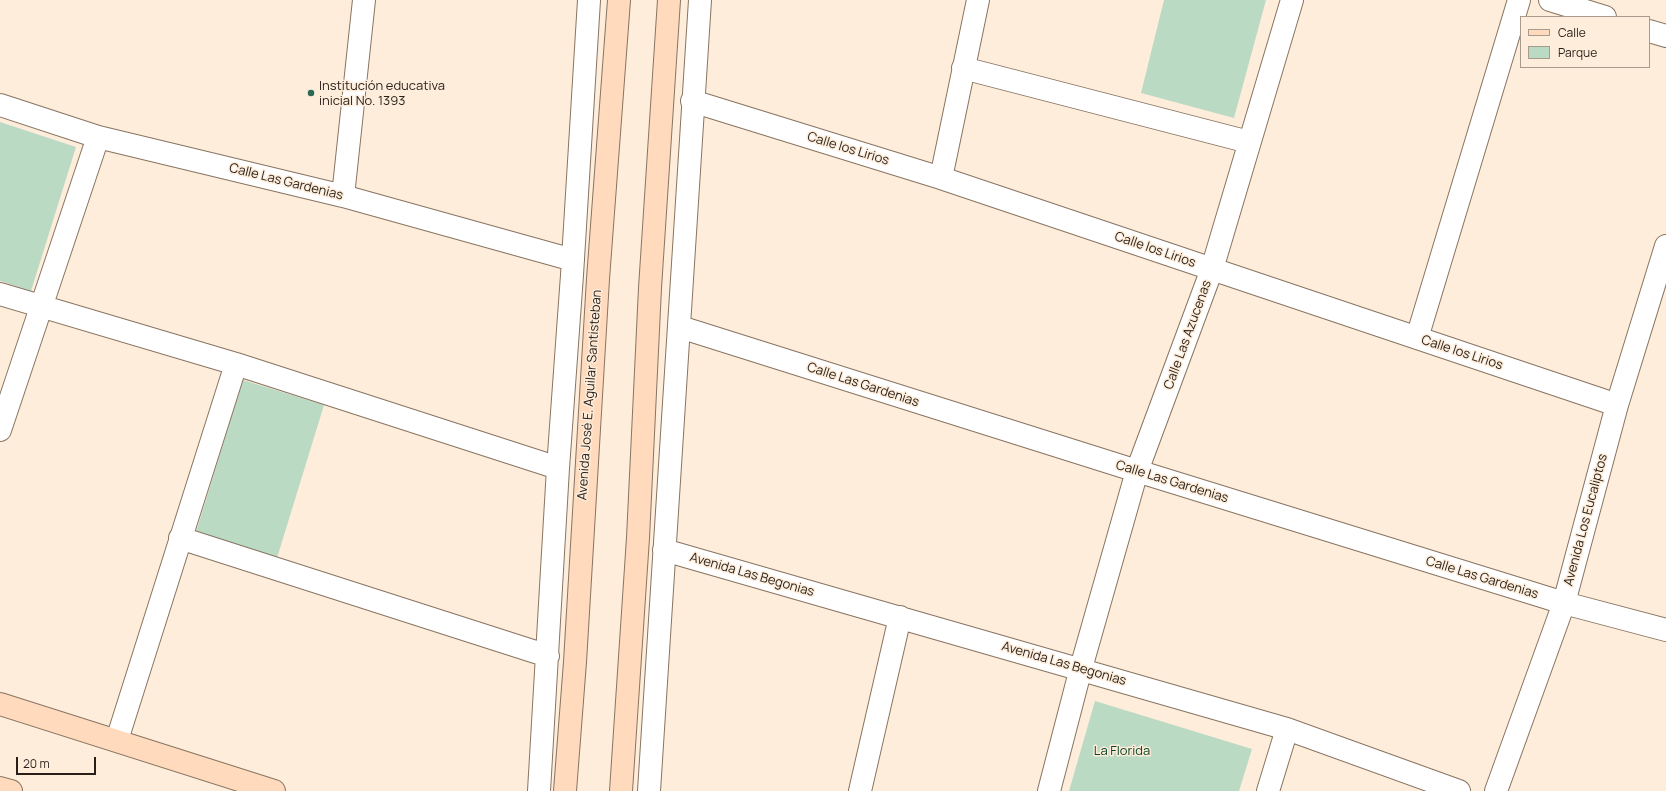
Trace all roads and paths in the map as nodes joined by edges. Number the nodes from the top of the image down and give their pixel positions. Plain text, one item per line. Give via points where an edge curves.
1 (364, 0) edge
2 (590, 0) edge
3 (619, 0) edge
4 (669, 0) edge
5 (700, 0) edge
6 (978, 0) edge
7 (1292, 0) edge
8 (1519, 0) edge
9 (1550, 0) edge
10 (1601, 16) edge
11 (1650, 31) edge
12 (1666, 36) edge
13 (963, 68) junction
14 (692, 100) junction
15 (0, 105) edge
16 (98, 137) junction
17 (1249, 142) junction
18 (942, 178) junction
19 (343, 196) junction
20 (1666, 246) edge
21 (573, 260) junction
22 (1212, 269) junction
23 (0, 294) edge
24 (42, 306) junction
25 (680, 327) junction
26 (1417, 338) junction
27 (236, 364) junction
28 (1617, 405) junction
29 (0, 430) edge
30 (558, 468) junction
31 (1136, 471) junction
32 (180, 538) junction
33 (664, 550) junction
34 (1564, 603) junction
35 (900, 617) junction
36 (1666, 630) edge
37 (548, 656) junction
38 (1081, 668) junction
39 (0, 704) edge
40 (1287, 729) junction
41 (117, 740) junction
42 (0, 788) edge
43 (11, 791) edge
44 (274, 791) edge
45 (539, 791) edge
46 (565, 791) edge
47 (621, 791) edge
48 (649, 791) edge
49 (860, 791) edge
50 (1049, 791) edge
51 (1268, 791) edge
52 (1459, 791) edge
53 (1496, 791) edge

1 - 19 street
2 - 21 street, Avenida José E. Aguilar Santisteban
3 - 46 main road, Avenida José E. Aguilar Santisteban
4 - 47 main road
5 - 14 street
6 - 13 street
7 - 17 street, Calle Las Azucenas
8 - 26 street
9 - 10 street
11 - 12 street
13 - 17 street
13 - 18 street
14 - 18 street, Calle los Lirios
14 - 25 street
15 - 16 street, Calle Las Gardenias
16 - 19 street, Calle Las Gardenias
16 - 24 street
17 - 22 street, Calle Las Azucenas
18 - 22 street, Calle los Lirios
19 - 21 street, Calle Las Gardenias
20 - 28 street, Avenida Los Eucaliptos
21 - 30 street, Avenida José E. Aguilar Santisteban
22 - 26 street, Calle los Lirios
22 - 31 street, Calle Las Azucenas
23 - 24 street
24 - 27 street
24 - 29 street
25 - 31 street, Calle Las Gardenias
25 - 33 street
26 - 28 street, Calle los Lirios
27 - 30 street
27 - 32 street
28 - 34 street, Avenida Los Eucaliptos
30 - 37 street, Avenida José E. Aguilar Santisteban
31 - 34 street, Calle Las Gardenias
31 - 38 street, Calle Las Azucenas
32 - 37 street
32 - 41 street
33 - 35 street, Avenida Las Begonias
33 - 48 street
34 - 36 street, Calle Las Gardenias
34 - 53 street, Avenida Los Eucaliptos
35 - 38 street, Avenida Las Begonias
35 - 49 street
37 - 45 street, Avenida José E. Aguilar Santisteban
38 - 40 street, Avenida Las Begonias
38 - 50 street, Calle Las Azucenas
39 - 41 main road
40 - 51 street
40 - 52 street, Avenida Las Begonias
41 - 44 main road
42 - 43 main road

